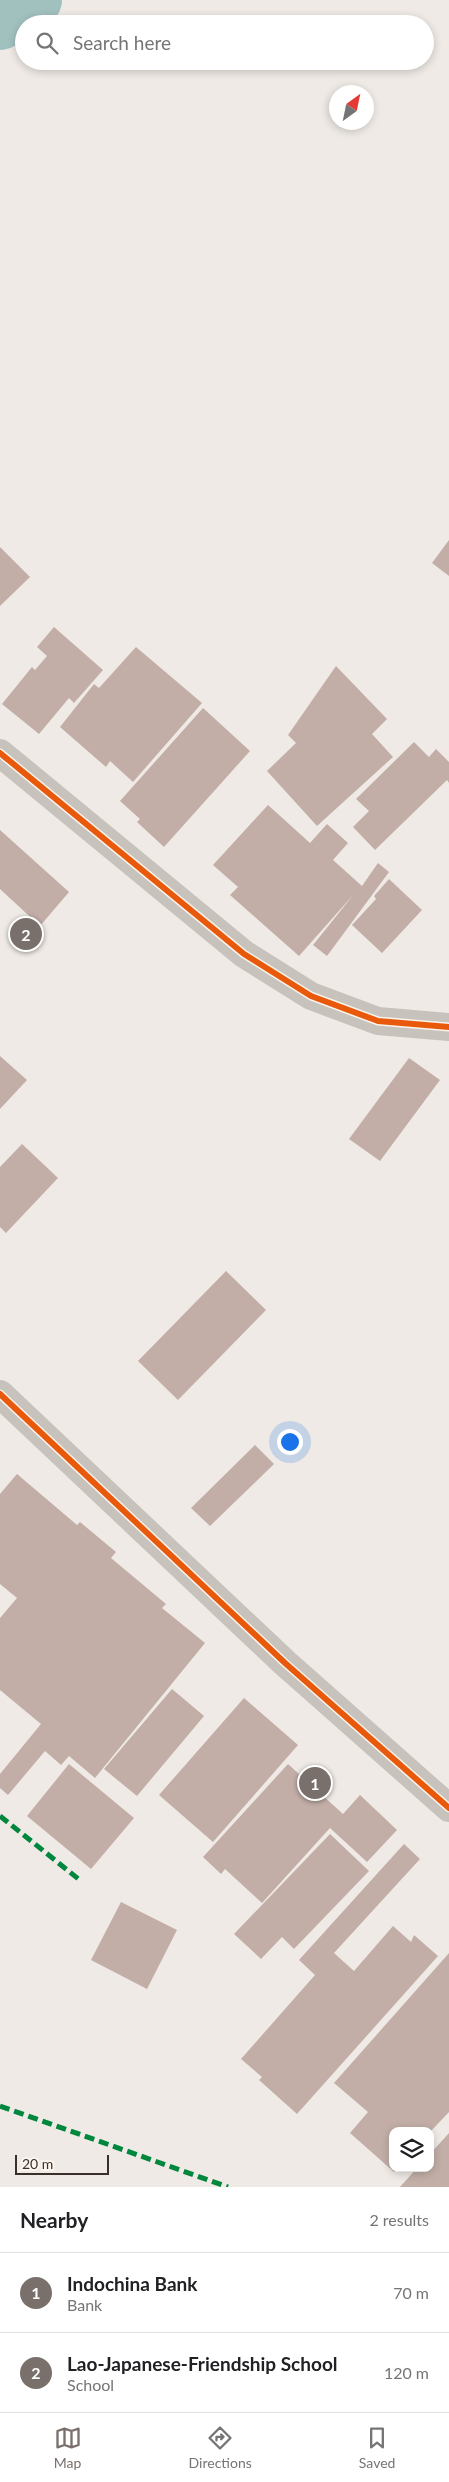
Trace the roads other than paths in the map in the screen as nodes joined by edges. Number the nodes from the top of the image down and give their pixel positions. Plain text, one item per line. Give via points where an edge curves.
1 (0, 753) edge
2 (449, 1026) edge
3 (0, 1394) edge
4 (449, 1808) edge

1 - 2 street via 244,954 311,996 378,1021
3 - 4 street via 285,1663

